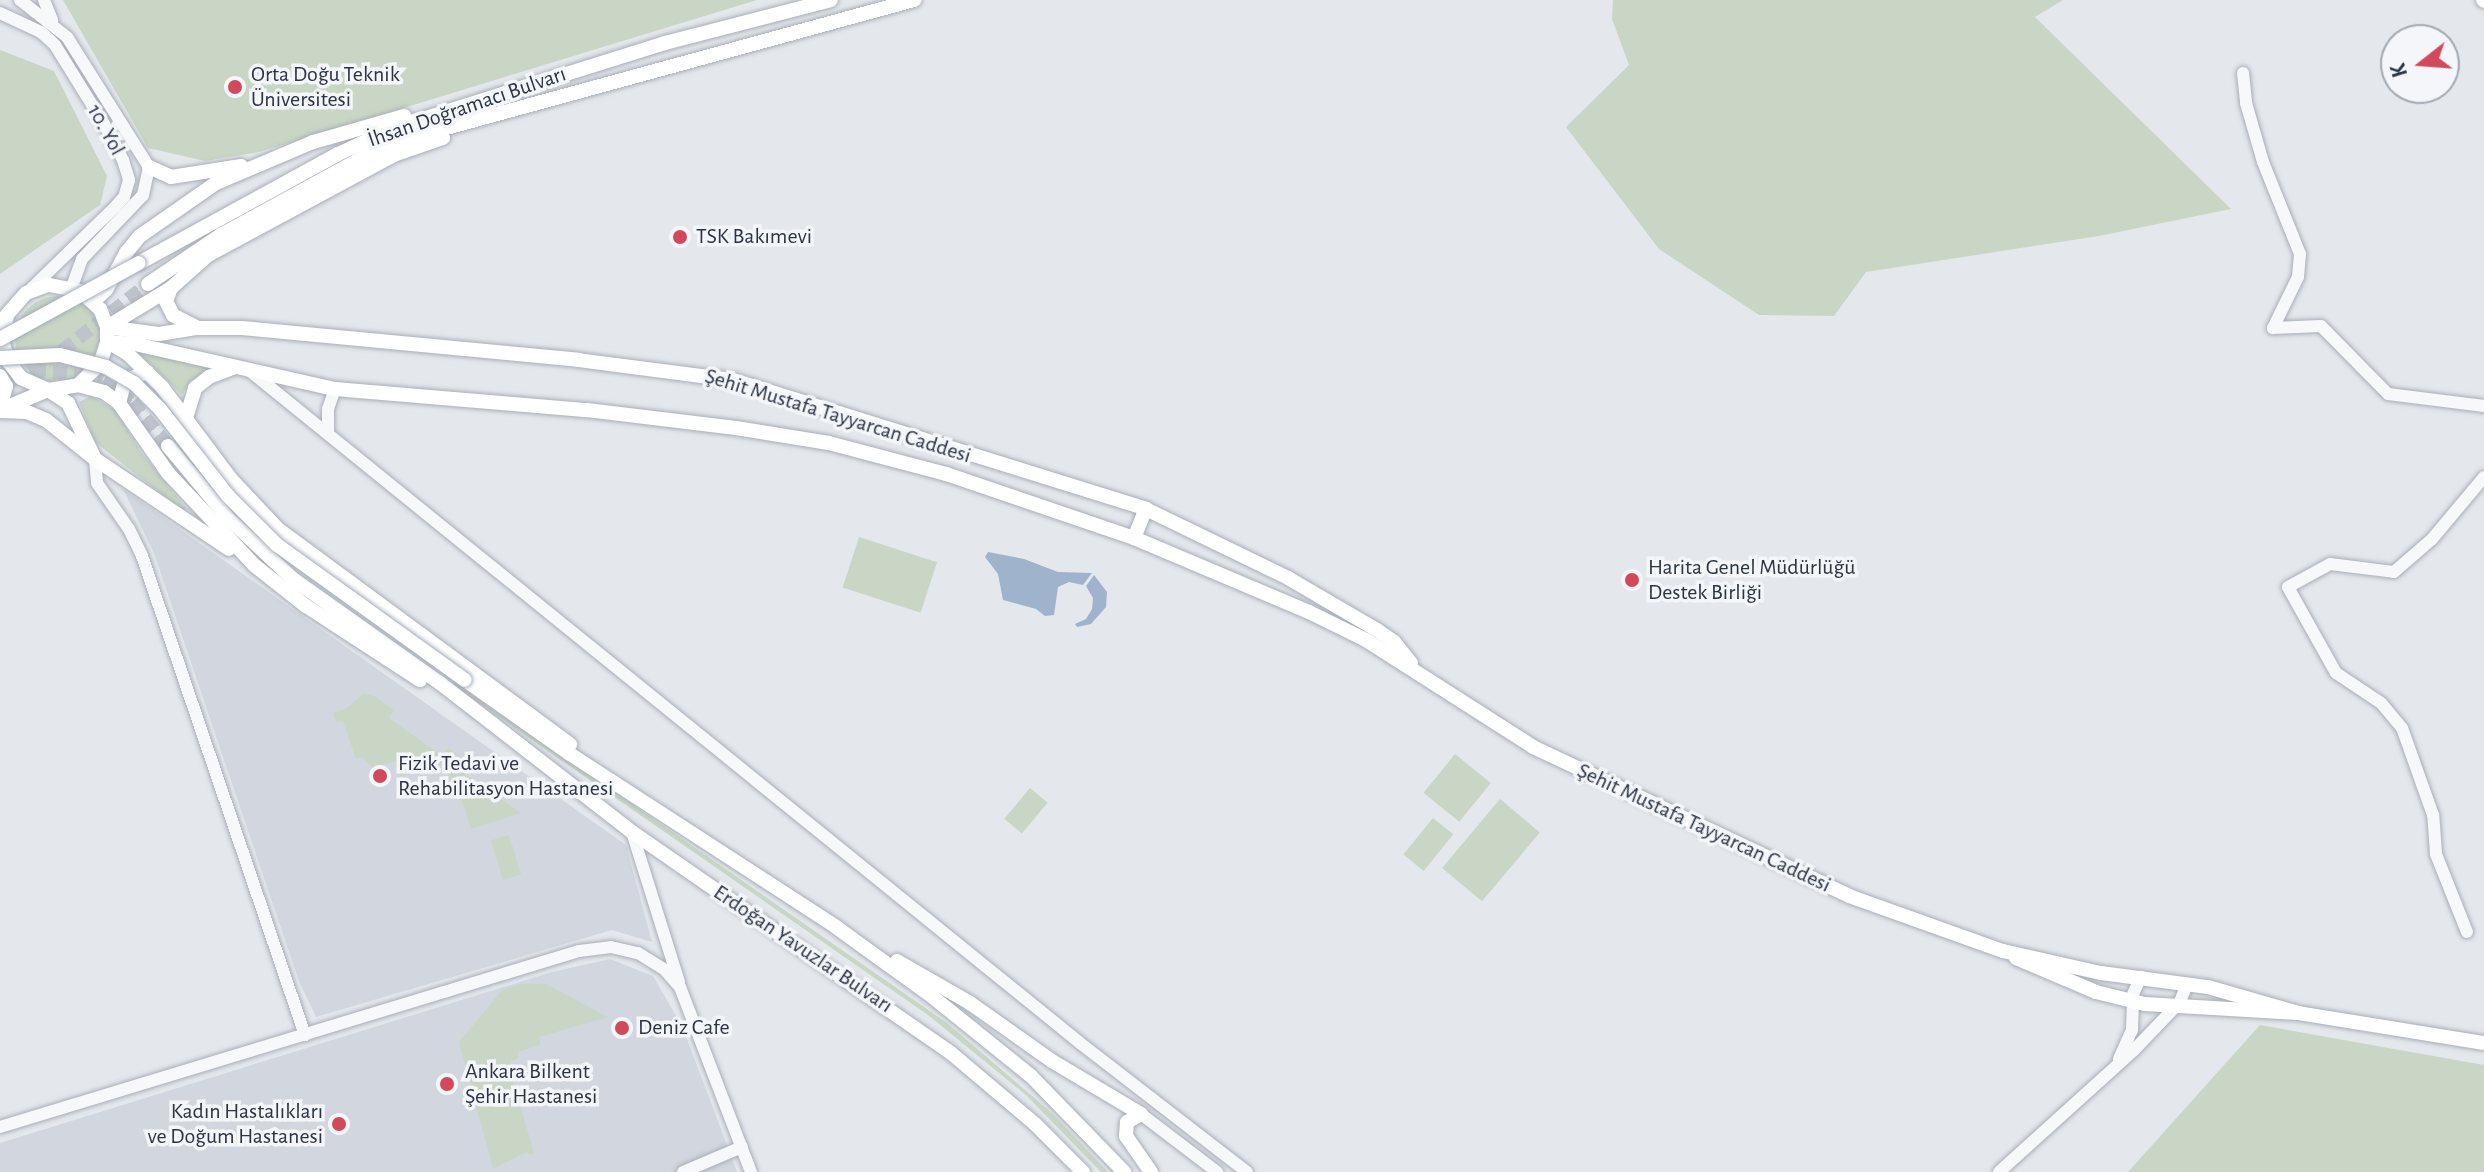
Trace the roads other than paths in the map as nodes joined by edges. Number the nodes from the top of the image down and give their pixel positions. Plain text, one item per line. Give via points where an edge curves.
1 (20, 0) edge
2 (44, 0) edge
3 (831, 0) edge
4 (914, 0) edge
5 (0, 13) edge
6 (53, 23) junction
7 (2243, 73) dead end
8 (556, 76) junction
9 (544, 100) junction
10 (116, 114) junction
11 (104, 124) junction
12 (138, 148) junction
13 (123, 160) junction
14 (261, 162) junction
15 (149, 167) junction
16 (148, 284) tunnel mouth
17 (72, 287) junction
18 (171, 288) junction
19 (26, 293) junction
20 (94, 301) junction
21 (4, 317) edge
22 (198, 328) junction
23 (107, 335) junction
24 (1, 348) edge
25 (235, 367) junction
26 (250, 371) junction
27 (148, 372) junction
28 (0, 376) edge
29 (78, 385) junction
30 (335, 389) junction
31 (48, 390) junction
32 (119, 403) junction
33 (2484, 406) edge
34 (0, 410) edge
35 (186, 418) junction
36 (328, 432) junction
37 (168, 446) tunnel mouth
38 (95, 459) junction
39 (2484, 477) edge
40 (1146, 509) junction
41 (1134, 538) junction
42 (254, 565) junction
43 (1421, 674) junction
44 (512, 739) junction
45 (643, 801) junction
46 (632, 832) junction
47 (836, 927) junction
48 (2467, 932) dead end
49 (2003, 951) junction
50 (2141, 977) junction
51 (2187, 984) junction
52 (680, 987) junction
53 (2132, 1002) junction
54 (2175, 1008) junction
55 (2298, 1013) junction
56 (305, 1035) junction
57 (2484, 1043) edge
58 (2116, 1065) junction
59 (1141, 1114) junction
60 (0, 1127) edge
61 (742, 1147) junction
62 (683, 1172) edge
63 (751, 1172) edge
64 (1083, 1172) edge
65 (1124, 1172) edge
66 (1151, 1172) edge
67 (1217, 1172) edge
68 (1247, 1172) edge
69 (1999, 1172) edge

1 - 6 street, 10. Yol
2 - 6 street
3 - 8 main road, İhsan Doğramacı Bulvarı
4 - 9 main road, İhsan Doğramacı Bulvarı
5 - 11 street, 10. Yol via 41,32 55,45
6 - 10 street, 10. Yol
7 - 33 street via 2263,162 2300,254 2298,277 2273,328 2321,326 2388,394
8 - 14 main road via 360,127
8 - 24 main road, İhsan Doğramacı Bulvarı, bridge via 363,142 139,263
9 - 16 main road, İhsan Doğramacı Bulvarı via 367,155 221,235
9 - 18 main road via 382,161 208,255
10 - 11 street
10 - 12 street, 10. Yol
11 - 13 street, 10. Yol
12 - 13 street
12 - 15 street, 10. Yol
13 - 19 street, 10. Yol via 129,180 124,197
14 - 15 main road via 184,177
14 - 20 main road via 216,183 153,224
15 - 17 street, 10. Yol via 143,195 82,259
17 - 19 main road via 48,285
17 - 20 main road
18 - 22 main road via 166,301 173,315
18 - 23 main road
19 - 21 main road
20 - 23 main road
21 - 24 main road
22 - 23 main road, Şehit Mustafa Tayyarcan Caddesi
22 - 40 main road, Şehit Mustafa Tayyarcan Caddesi via 711,375
23 - 25 main road, Şehit Mustafa Tayyarcan Caddesi
23 - 27 main road, Erdoğan Yavuzlar Bulvarı
23 - 29 main road via 96,369
24 - 31 main road via 21,378
24 - 45 main road, Erdoğan Yavuzlar Bulvarı, bridge via 106,367 134,383 228,496 277,545
25 - 26 main road, Şehit Mustafa Tayyarcan Caddesi
25 - 35 main road via 195,388
26 - 30 main road, Şehit Mustafa Tayyarcan Caddesi
26 - 36 street
27 - 32 main road via 125,380
27 - 35 main road, Erdoğan Yavuzlar Bulvarı
28 - 34 main road via 6,392
29 - 31 main road
29 - 32 main road via 104,392
30 - 36 street
30 - 41 main road, Şehit Mustafa Tayyarcan Caddesi via 683,420 829,443 946,474
31 - 34 main road
31 - 38 main road via 78,417
32 - 42 main road, Erdoğan Yavuzlar Bulvarı via 168,473
34 - 38 main road via 46,420
35 - 45 main road, Erdoğan Yavuzlar Bulvarı via 230,478 278,529 500,689
36 - 68 street via 1080,1043
37 - 44 main road, Erdoğan Yavuzlar Bulvarı via 228,518 282,570
38 - 42 main road
38 - 56 street via 97,483 142,556
39 - 48 street via 2432,539 2394,572 2330,564 2288,587 2336,673 2381,703 2402,728 2433,815 2436,854
40 - 41 main road
40 - 43 main road, Şehit Mustafa Tayyarcan Caddesi via 1264,565 1377,630
41 - 43 main road, Şehit Mustafa Tayyarcan Caddesi via 1309,612
42 - 44 main road, Erdoğan Yavuzlar Bulvarı via 306,606
43 - 49 main road, Şehit Mustafa Tayyarcan Caddesi via 1533,747 1849,896
44 - 46 main road, Erdoğan Yavuzlar Bulvarı
45 - 47 main road, Erdoğan Yavuzlar Bulvarı
46 - 52 street
46 - 64 main road, Erdoğan Yavuzlar Bulvarı via 951,1053
47 - 59 main road via 970,1003 1052,1061
47 - 65 main road, Erdoğan Yavuzlar Bulvarı via 1015,1061
49 - 50 main road, Şehit Mustafa Tayyarcan Caddesi
49 - 53 main road, Şehit Mustafa Tayyarcan Caddesi via 2072,983
50 - 51 main road, Şehit Mustafa Tayyarcan Caddesi
50 - 53 street
51 - 54 street
51 - 55 main road, Şehit Mustafa Tayyarcan Caddesi
52 - 56 street via 638,953 595,949
52 - 61 street
53 - 54 main road, Şehit Mustafa Tayyarcan Caddesi
53 - 58 street via 2132,1030
54 - 55 main road, Şehit Mustafa Tayyarcan Caddesi
54 - 58 street
55 - 57 main road, Şehit Mustafa Tayyarcan Caddesi
56 - 60 street
58 - 69 street
59 - 66 main road via 1127,1122 1126,1136
59 - 67 street
61 - 62 street
61 - 63 street

